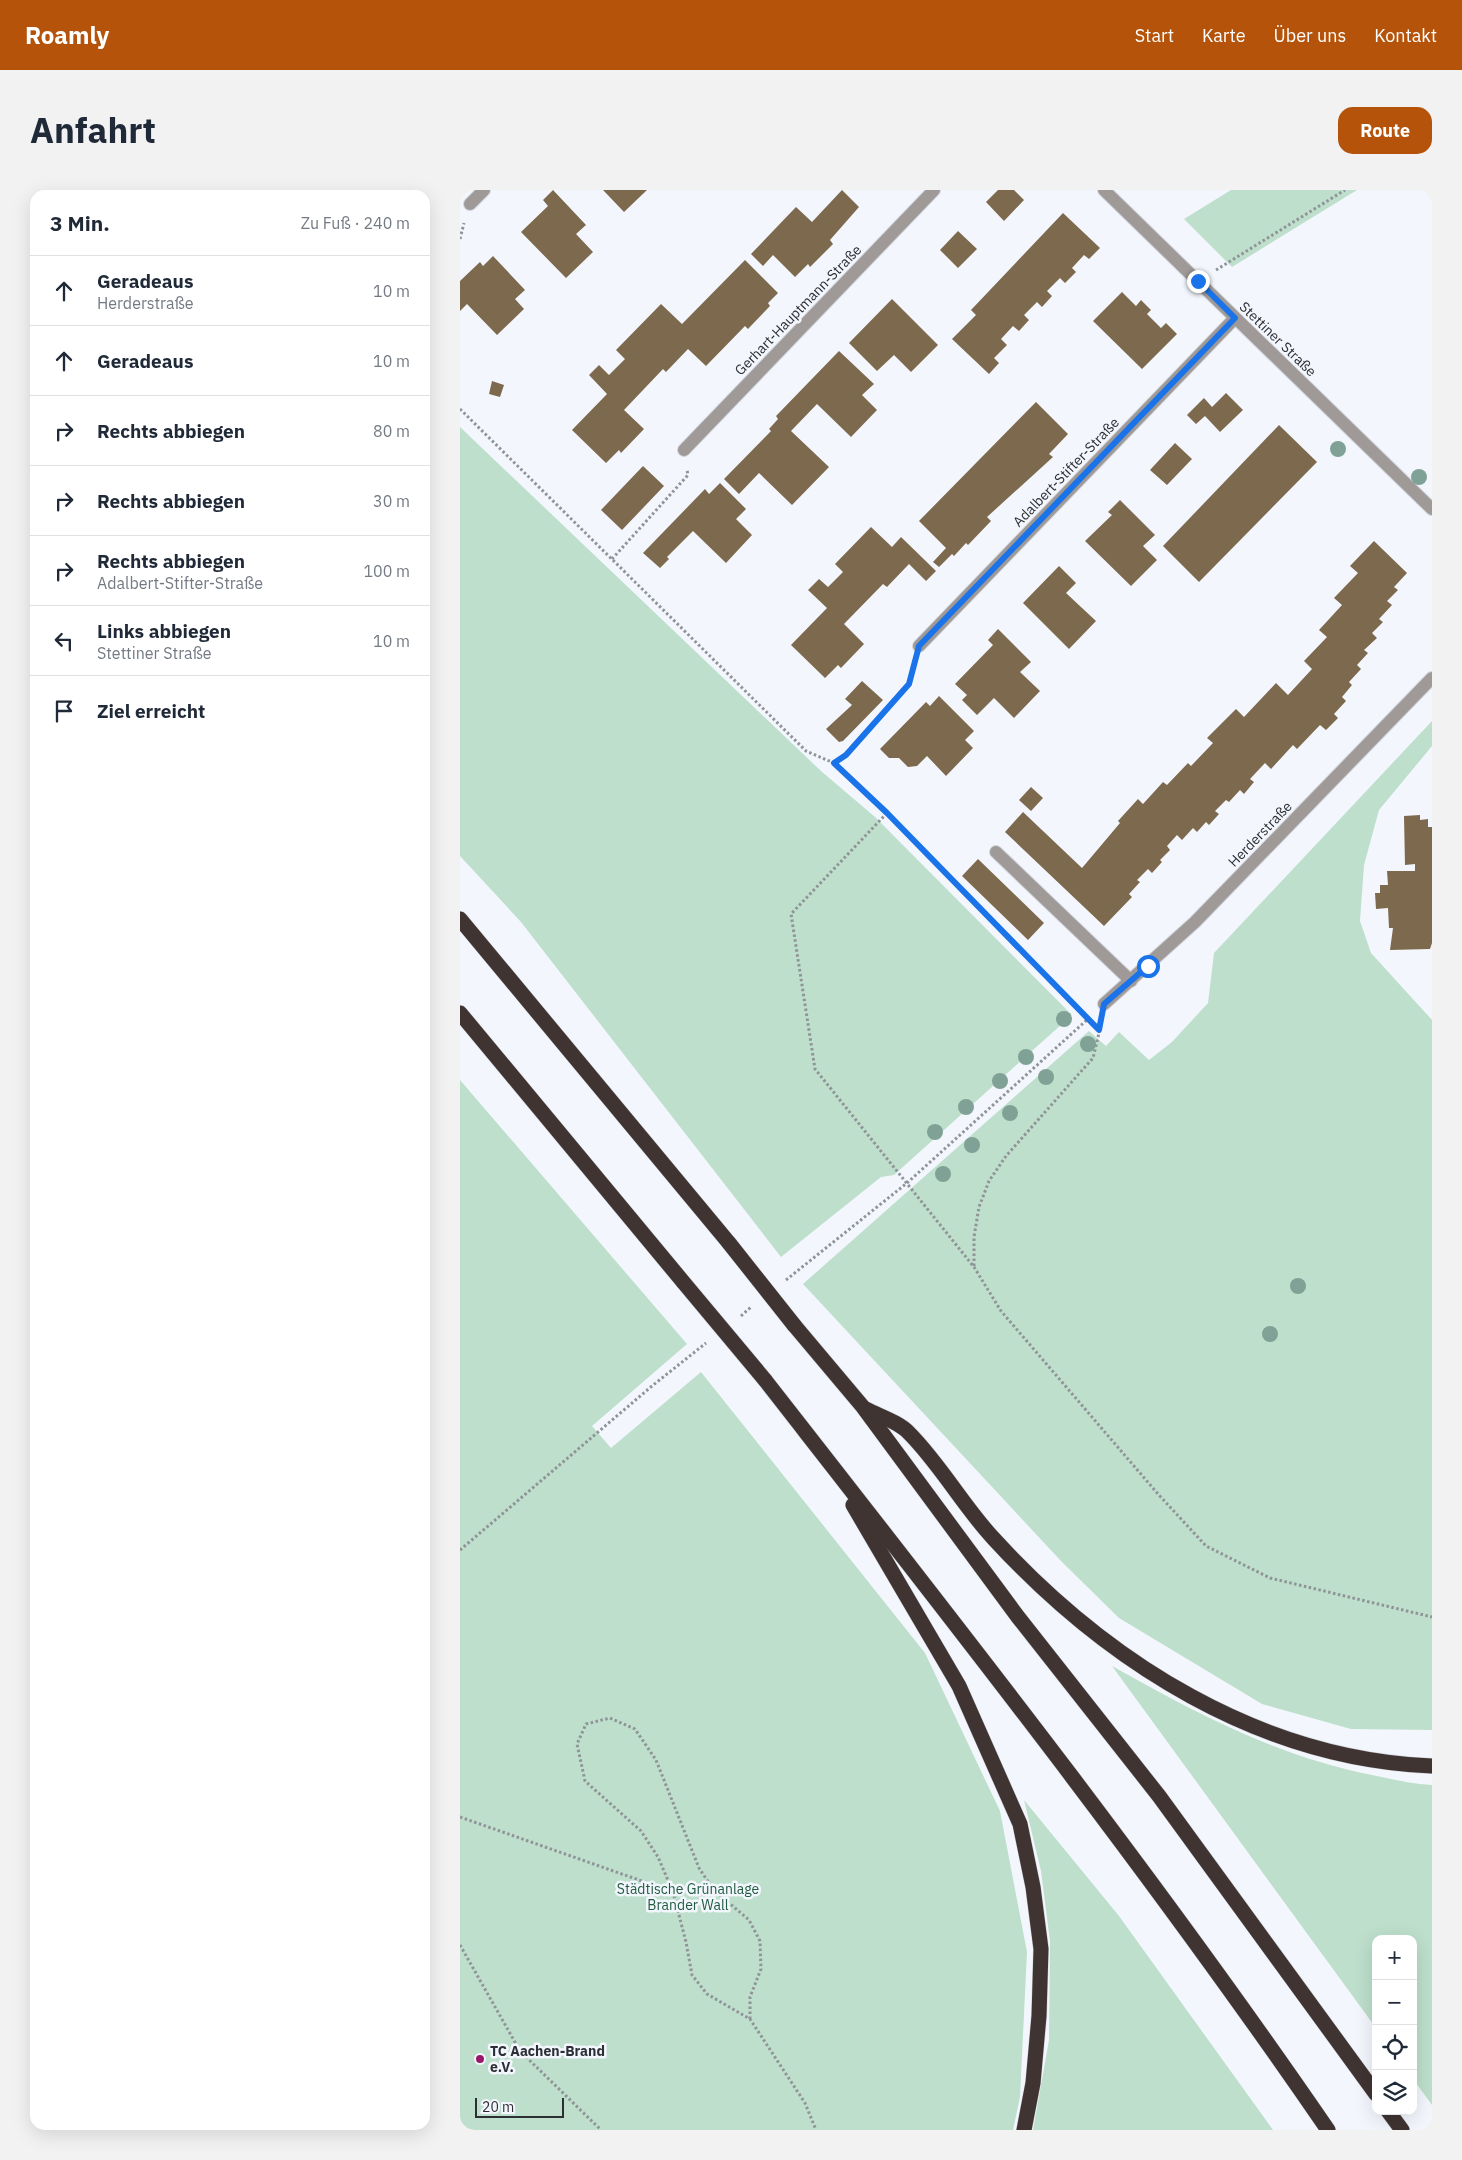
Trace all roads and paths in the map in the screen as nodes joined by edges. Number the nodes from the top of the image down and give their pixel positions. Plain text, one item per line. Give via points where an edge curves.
1 (484, 190) edge
2 (934, 190) edge
3 (1104, 190) edge
4 (1345, 190) edge
5 (470, 204) dead end
6 (1198, 281) junction
7 (1235, 318) junction
8 (460, 409) edge
9 (684, 450) joint
10 (1432, 509) edge
11 (612, 559) junction
12 (919, 646) joint
13 (1432, 678) edge
14 (834, 763) junction
15 (887, 813) junction
16 (996, 852) dead end
17 (460, 920) edge
18 (1131, 981) junction
19 (1104, 1004) joint
20 (460, 1013) edge
21 (1099, 1030) junction
22 (974, 1267) junction
23 (863, 1408) junction
24 (824, 1457) junction
25 (1432, 1617) edge
26 (1432, 1766) edge
27 (460, 1817) edge
28 (673, 1892) junction
29 (460, 1945) edge
30 (750, 2019) junction
31 (1372, 2089) edge
32 (1391, 2115) edge
33 (601, 2130) edge
34 (816, 2130) edge
35 (1024, 2130) edge
36 (1328, 2130) edge
37 (1402, 2130) edge

1 - 5 street
2 - 9 street, Gerhart-Hauptmann-Straße
3 - 6 street, Stettiner Straße
4 - 6 path
6 - 7 street, Stettiner Straße
7 - 10 street, Stettiner Straße
7 - 12 street, Adalbert-Stifter-Straße
8 - 11 path
9 - 11 path via 688,475
11 - 14 path via 806,751
12 - 14 path via 909,684 846,755
13 - 18 street, Herderstraße via 1195,922
14 - 15 path
15 - 21 path
15 - 22 path via 791,914 815,1069
16 - 18 street
17 - 23 highway, bridge
18 - 19 street, Herderstraße
19 - 21 path
20 - 24 highway, bridge via 765,1380
21 - 22 path via 1094,1058 1006,1156 990,1181 979,1207
22 - 25 path via 1001,1311 1206,1546 1270,1578
23 - 26 highway via 908,1431 994,1539 1074,1618 1171,1687 1227,1716 1289,1740 1347,1755
23 - 31 highway via 1018,1616 1159,1796
24 - 35 highway via 959,1686 1020,1824 1034,1887 1041,1949 1038,2035
24 - 36 highway via 1111,1829
27 - 28 path
28 - 30 path via 692,1975 707,1994
28 - 30 path via 658,1857 640,1831 585,1781 577,1744 586,1724 610,1718 634,1729 656,1760 699,1868 714,1889 749,1920 760,1941 760,1968 750,1997
29 - 33 path via 520,2052
30 - 34 path via 805,2102
32 - 37 highway

